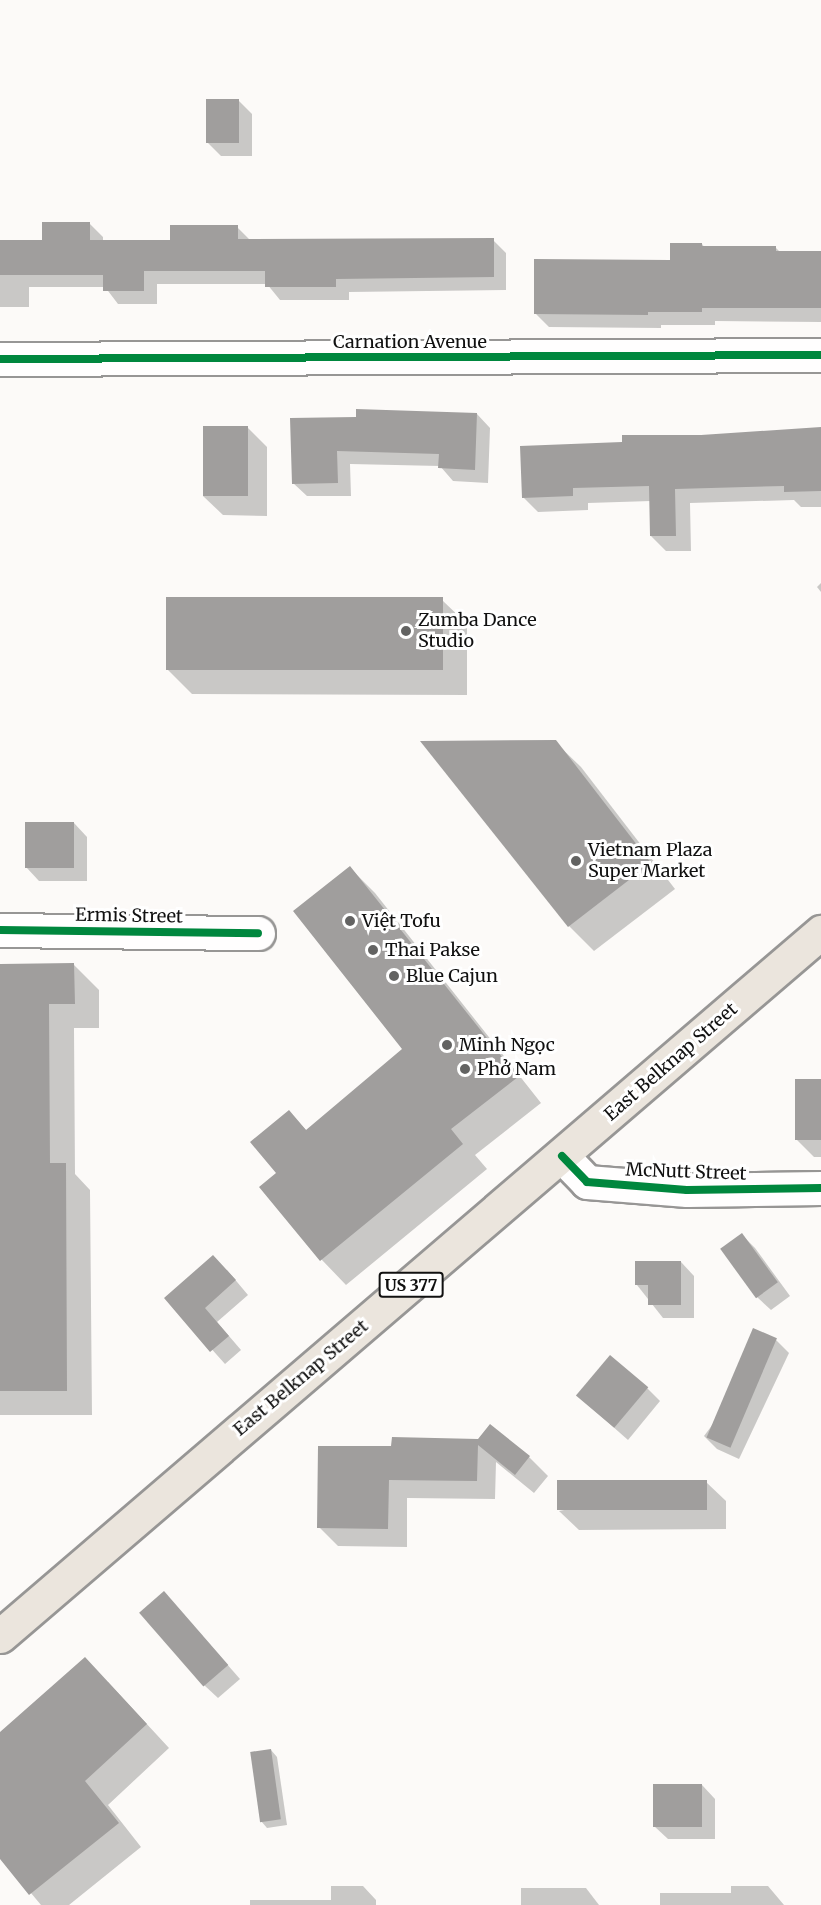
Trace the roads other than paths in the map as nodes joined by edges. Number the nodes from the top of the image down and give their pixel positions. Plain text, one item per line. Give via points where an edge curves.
1 (821, 355) edge
2 (0, 358) edge
3 (0, 930) edge
4 (821, 932) edge
5 (258, 933) dead end
6 (562, 1156) junction
7 (821, 1188) edge
8 (0, 1636) edge

1 - 2 street, Carnation Avenue
3 - 5 street, Ermis Street
4 - 6 main road, East Belknap Street / US 377
6 - 7 street, McNutt Street via 587,1182 687,1190
6 - 8 main road, East Belknap Street / US 377

